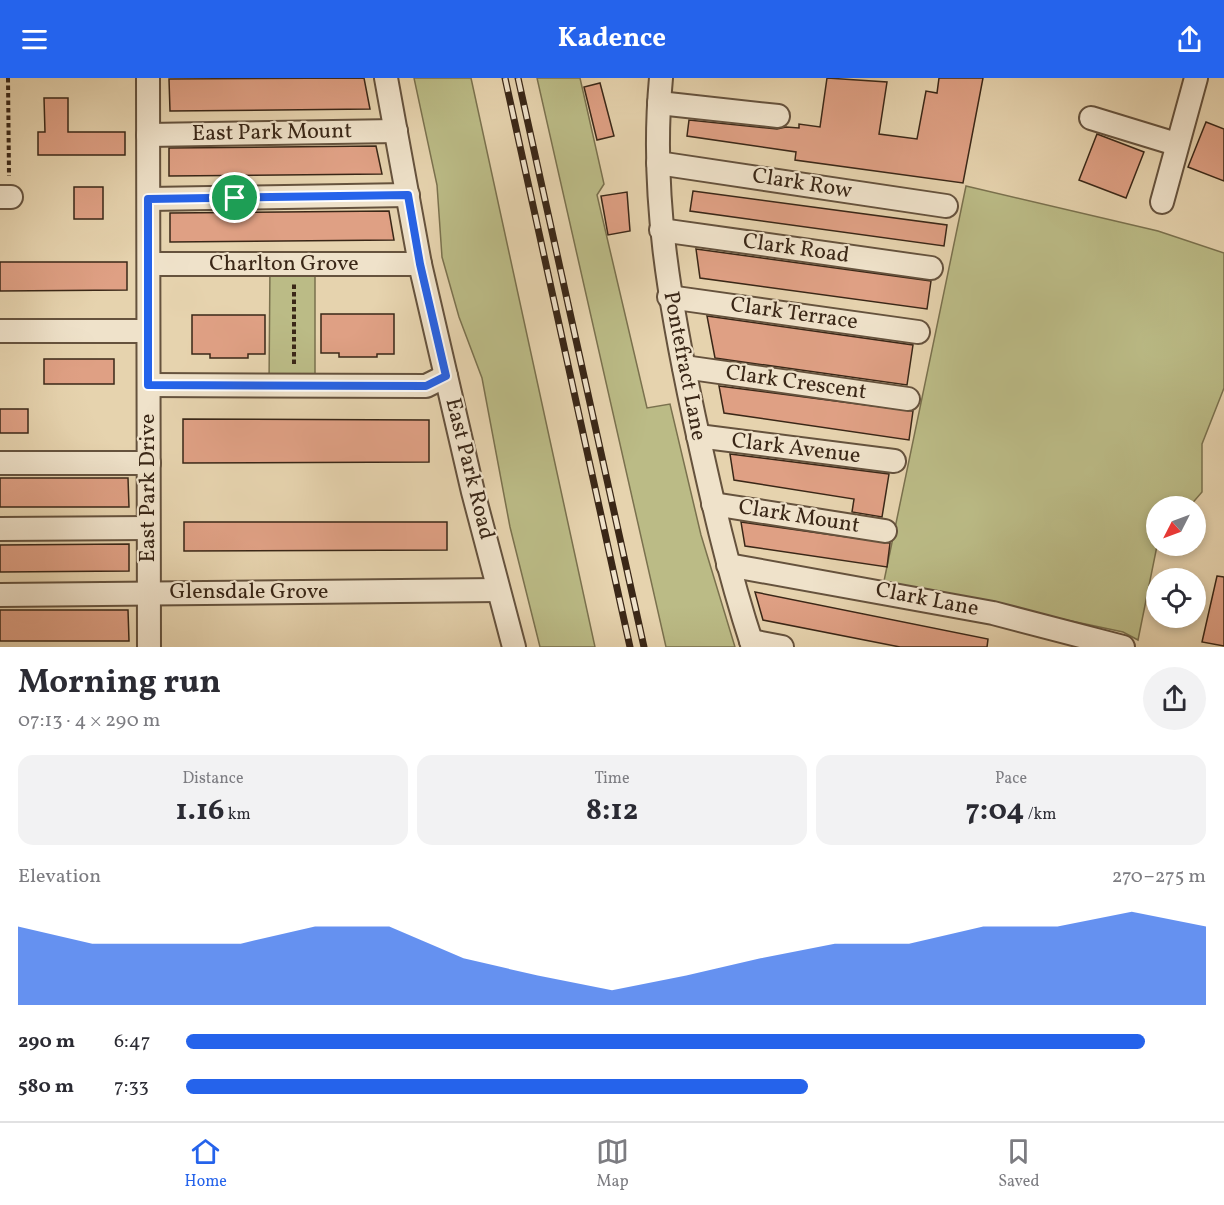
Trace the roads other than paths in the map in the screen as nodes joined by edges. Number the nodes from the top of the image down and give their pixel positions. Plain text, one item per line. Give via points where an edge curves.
1 (148, 78) edge
2 (386, 78) edge
3 (661, 78) edge
4 (1196, 78) edge
5 (659, 104) junction
6 (778, 116) dead end
7 (1091, 118) dead end
8 (396, 131) junction
9 (148, 135) junction
10 (1176, 144) junction
11 (658, 163) junction
12 (408, 195) junction
13 (148, 199) junction
14 (1162, 202) dead end
15 (946, 206) dead end
16 (661, 230) junction
17 (148, 264) junction
18 (420, 264) junction
19 (931, 268) dead end
20 (669, 297) junction
21 (148, 331) junction
22 (0, 332) edge
23 (918, 332) dead end
24 (684, 367) junction
25 (446, 376) junction
26 (148, 385) junction
27 (908, 399) dead end
28 (698, 436) junction
29 (894, 461) dead end
30 (0, 463) edge
31 (149, 463) junction
32 (713, 504) junction
33 (148, 528) junction
34 (0, 529) edge
35 (885, 531) dead end
36 (728, 565) junction
37 (498, 590) junction
38 (148, 592) junction
39 (0, 595) edge
40 (752, 644) edge
41 (148, 647) edge
42 (514, 647) edge
43 (782, 647) edge
44 (1123, 647) edge

1 - 9 street, East Park Drive
2 - 8 street, East Park Road
3 - 5 street, Pontefract Lane
4 - 10 street
5 - 6 street
5 - 11 street, Pontefract Lane
7 - 10 street
8 - 9 street, East Park Mount
8 - 12 street, East Park Road
9 - 13 street, East Park Drive
10 - 14 street
11 - 15 street, Clark Row
11 - 16 street, Pontefract Lane
12 - 13 street
12 - 18 street, East Park Road
13 - 17 street, East Park Drive
16 - 19 street, Clark Road
16 - 20 street, Pontefract Lane
17 - 18 street, Charlton Grove
17 - 21 street, East Park Drive
18 - 25 street, East Park Road
20 - 23 street, Clark Terrace
20 - 24 street, Pontefract Lane
21 - 22 street
21 - 26 street, East Park Drive
24 - 27 street, Clark Crescent
24 - 28 street, Pontefract Lane
25 - 26 street via 426,386
25 - 37 street, East Park Road
26 - 31 street, East Park Drive
28 - 29 street, Clark Avenue
28 - 32 street, Pontefract Lane
30 - 31 street
31 - 33 street, East Park Drive
32 - 35 street, Clark Mount
32 - 36 street, Pontefract Lane
33 - 34 street
33 - 38 street, East Park Drive
36 - 40 street, Pontefract Lane
36 - 44 street, Clark Lane via 993,612
37 - 38 street, Glensdale Grove
37 - 42 street, East Park Road
38 - 39 street, Glensdale Grove
38 - 41 street, East Park Drive
40 - 43 street

